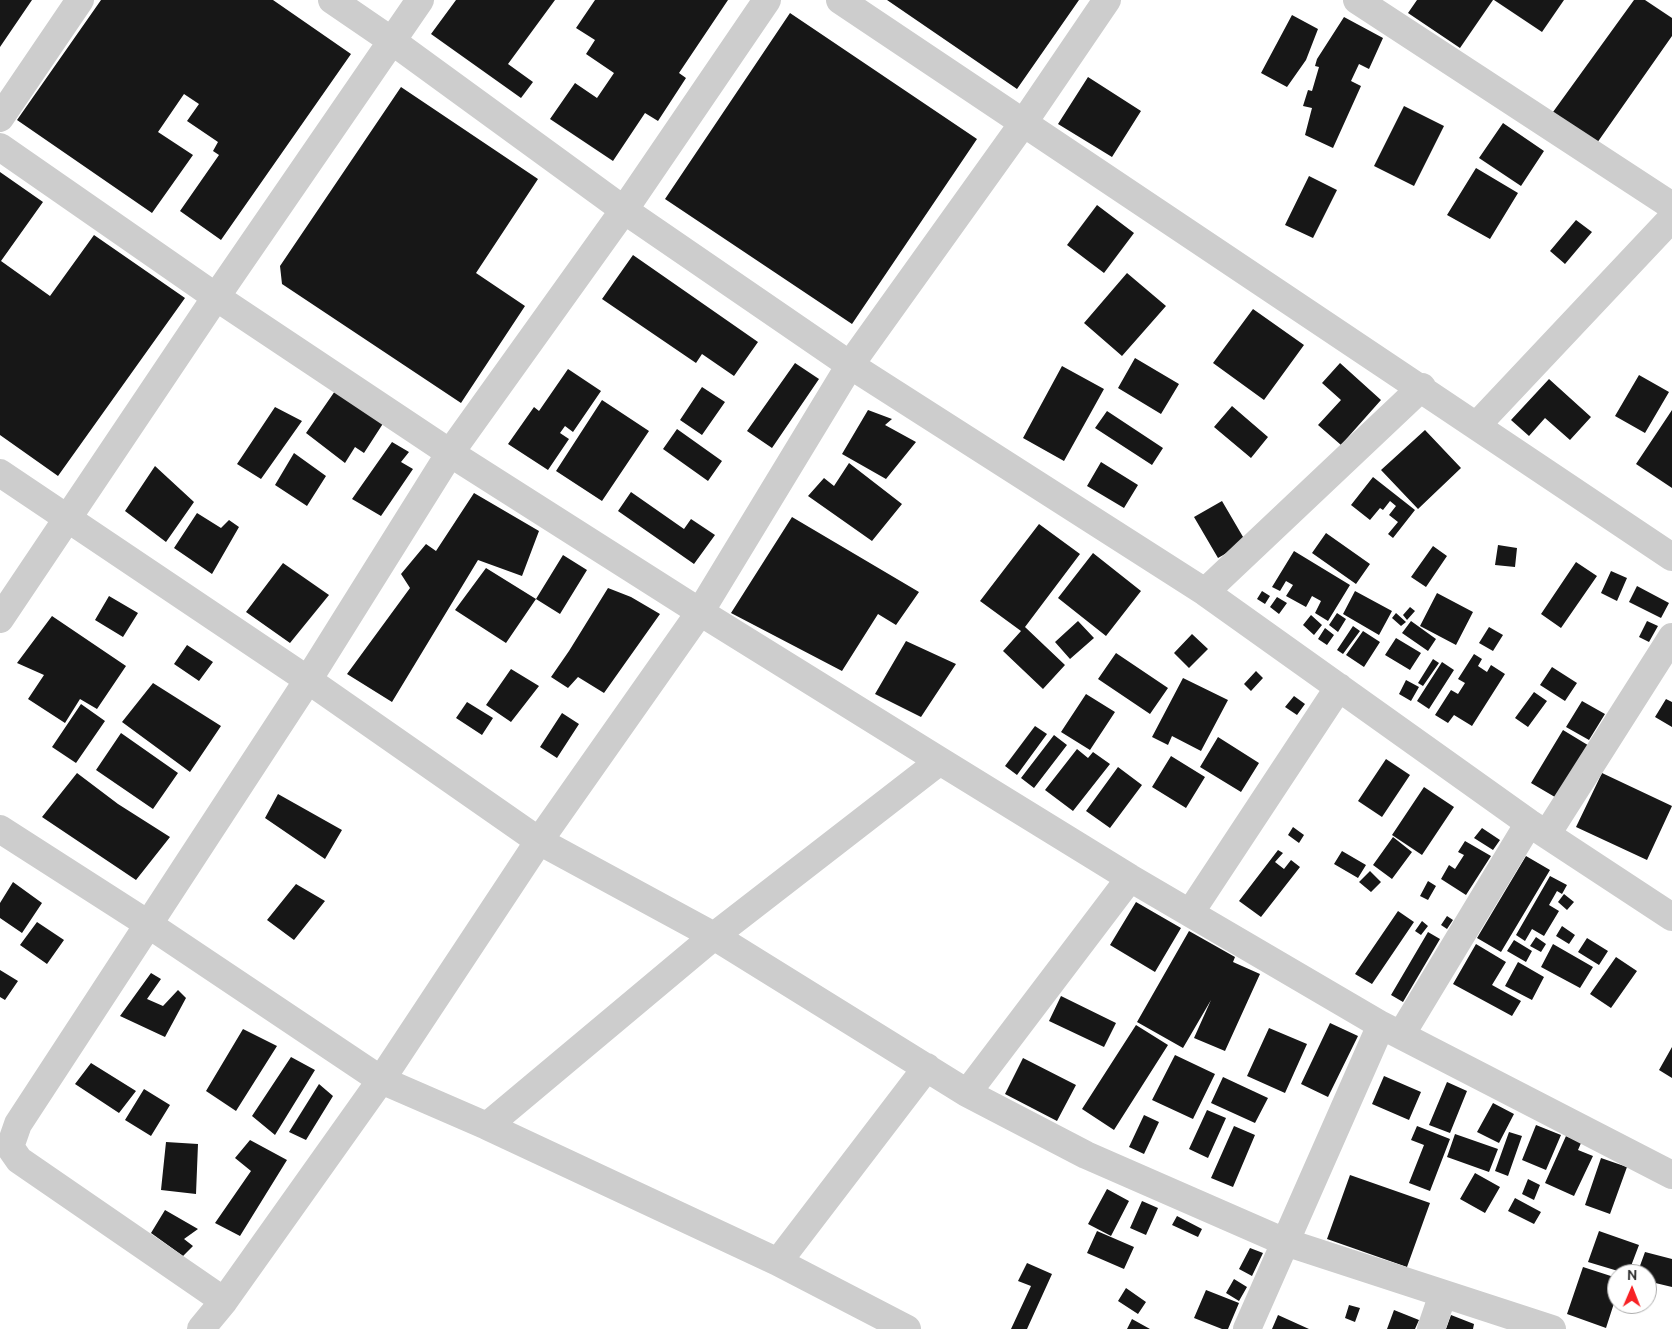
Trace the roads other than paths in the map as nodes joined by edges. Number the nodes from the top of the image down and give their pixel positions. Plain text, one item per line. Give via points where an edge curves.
1 (80, 0) edge
2 (332, 0) edge
3 (420, 0) edge
4 (767, 0) edge
5 (840, 0) edge
6 (1107, 0) edge
7 (1357, 0) edge
8 (392, 41) junction
9 (0, 118) edge
10 (1024, 122) junction
11 (0, 147) edge
12 (1672, 206) edge
13 (624, 210) junction
14 (1672, 218) edge
15 (216, 297) junction
16 (850, 365) junction
17 (1422, 387) junction
18 (1477, 425) junction
19 (450, 453) junction
20 (0, 473) edge
21 (68, 519) junction
22 (1672, 556) edge
23 (1205, 592) junction
24 (700, 612) junction
25 (0, 619) edge
26 (1672, 637) edge
27 (308, 680) junction
28 (1339, 687) junction
29 (940, 761) junction
30 (1538, 828) junction
31 (0, 829) edge
32 (539, 841) junction
33 (1130, 878) junction
34 (1190, 912) junction
35 (1672, 918) edge
36 (148, 924) junction
37 (714, 936) junction
38 (1391, 1030) junction
39 (927, 1067) junction
40 (380, 1080) junction
41 (967, 1093) junction
42 (487, 1126) junction
43 (1672, 1176) edge
44 (1285, 1242) junction
45 (778, 1262) junction
46 (1443, 1294) junction
47 (224, 1301) junction
48 (201, 1329) edge
49 (907, 1329) edge
50 (1246, 1329) edge
51 (1431, 1329) edge
52 (1552, 1329) edge

1 - 9 street
2 - 8 street
3 - 8 street
4 - 13 street
5 - 10 street
6 - 10 street
7 - 12 street
8 - 13 street
8 - 15 street
10 - 16 street
10 - 17 street
11 - 15 street
13 - 16 street
13 - 19 street
14 - 18 street
15 - 19 street
15 - 21 street
16 - 23 street
16 - 24 street
17 - 18 street
17 - 23 street
18 - 22 street
19 - 24 street
19 - 27 street
20 - 21 street
21 - 25 street
21 - 27 street
23 - 28 street
24 - 29 street
24 - 32 street
26 - 30 street
27 - 32 street
27 - 36 street
28 - 30 street
28 - 34 street
29 - 33 street
29 - 37 street
30 - 35 street
30 - 38 street
31 - 36 street
32 - 37 street
32 - 40 street
33 - 34 street
33 - 41 street
34 - 38 street
36 - 40 street
36 - 47 street via 18,1124 10,1147 19,1160
37 - 39 street
37 - 42 street
38 - 43 street
38 - 44 street
39 - 41 street
39 - 45 street
40 - 42 street
40 - 47 street
41 - 44 street via 1086,1155
42 - 45 street
44 - 46 street
44 - 50 street
45 - 49 street
46 - 51 street
46 - 52 street
47 - 48 street

